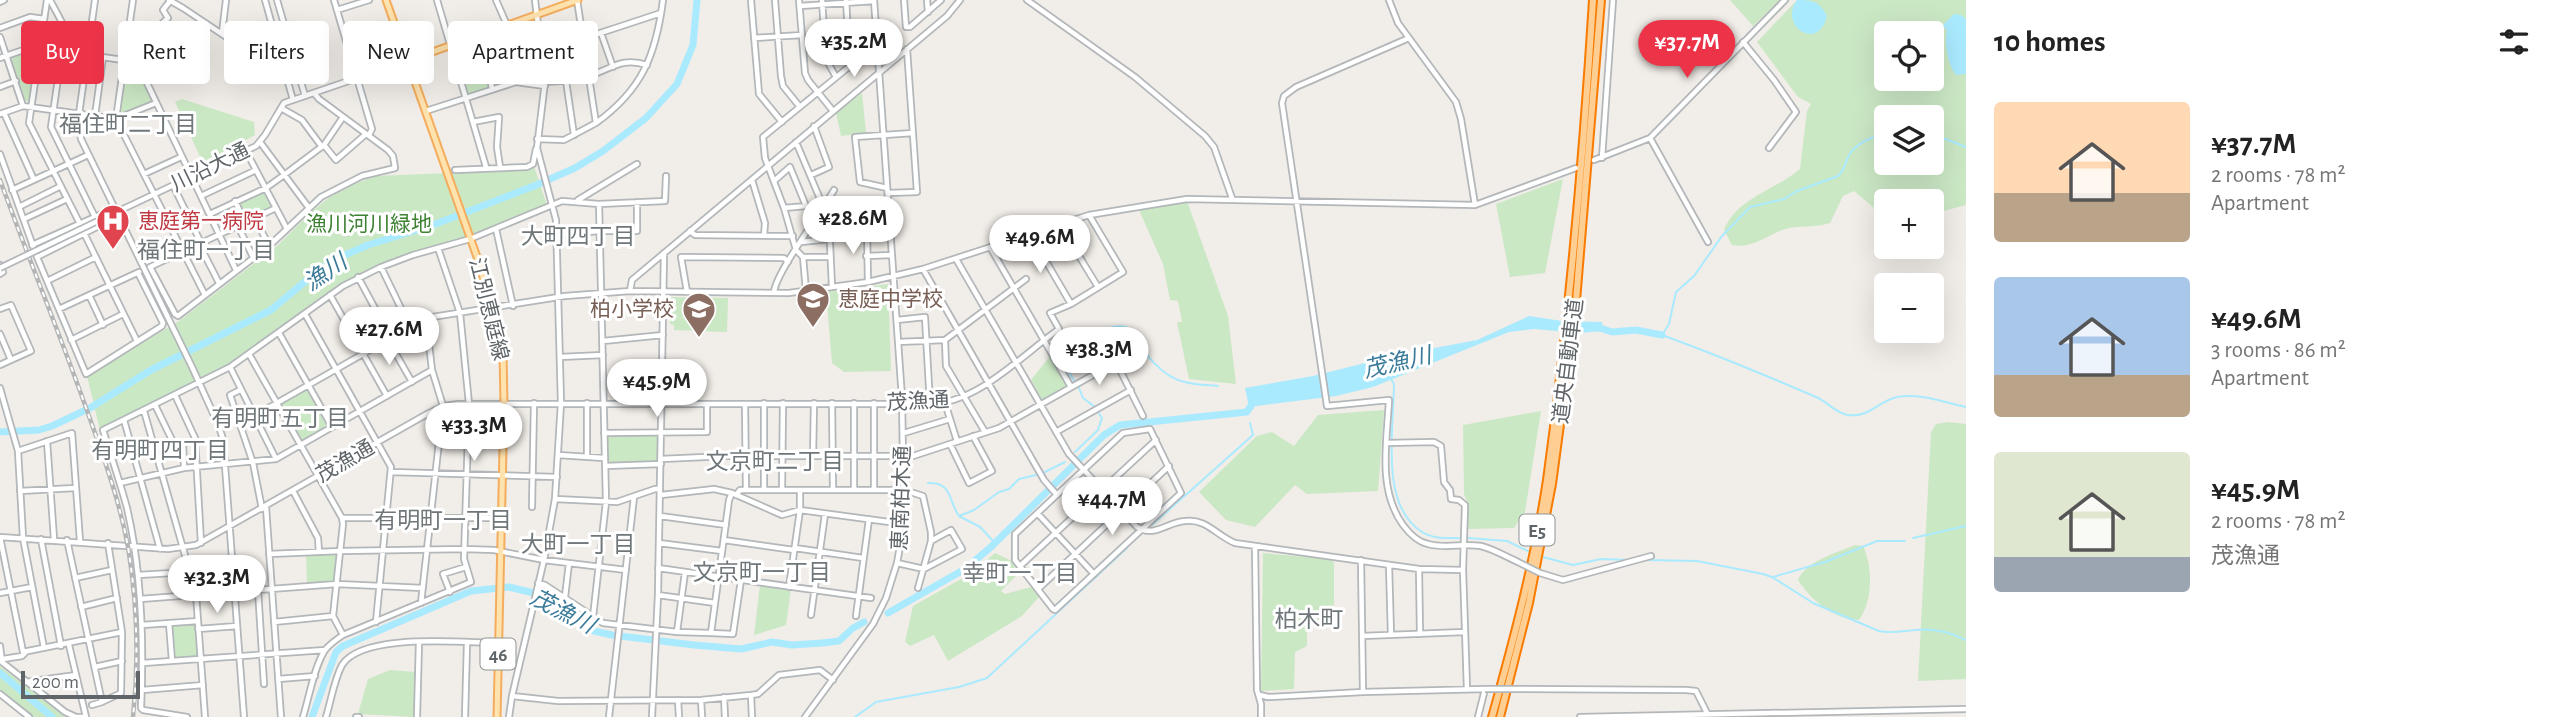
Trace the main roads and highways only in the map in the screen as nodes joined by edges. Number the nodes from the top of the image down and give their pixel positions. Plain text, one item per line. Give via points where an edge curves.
1 (386, 0) edge
2 (577, 0) edge
3 (1593, 0) edge
4 (1601, 0) edge
5 (393, 21) edge
6 (434, 52) edge
7 (416, 84) edge
8 (1572, 312) junction
9 (1569, 340) junction
10 (497, 717) edge
11 (1492, 717) edge
12 (1500, 717) edge

1 - 5 main road, 江別恵庭線 / 46
2 - 6 main road
3 - 8 highway, 道央自動車道 / E5
4 - 8 highway, 道央自動車道 / E5
7 - 10 main road, 江別恵庭線 / 46 via 469,236 503,354
8 - 9 highway, 道央自動車道 / E5
9 - 11 highway, 道央自動車道 / E5 via 1538,527
9 - 12 highway, 道央自動車道 / E5 via 1542,540

